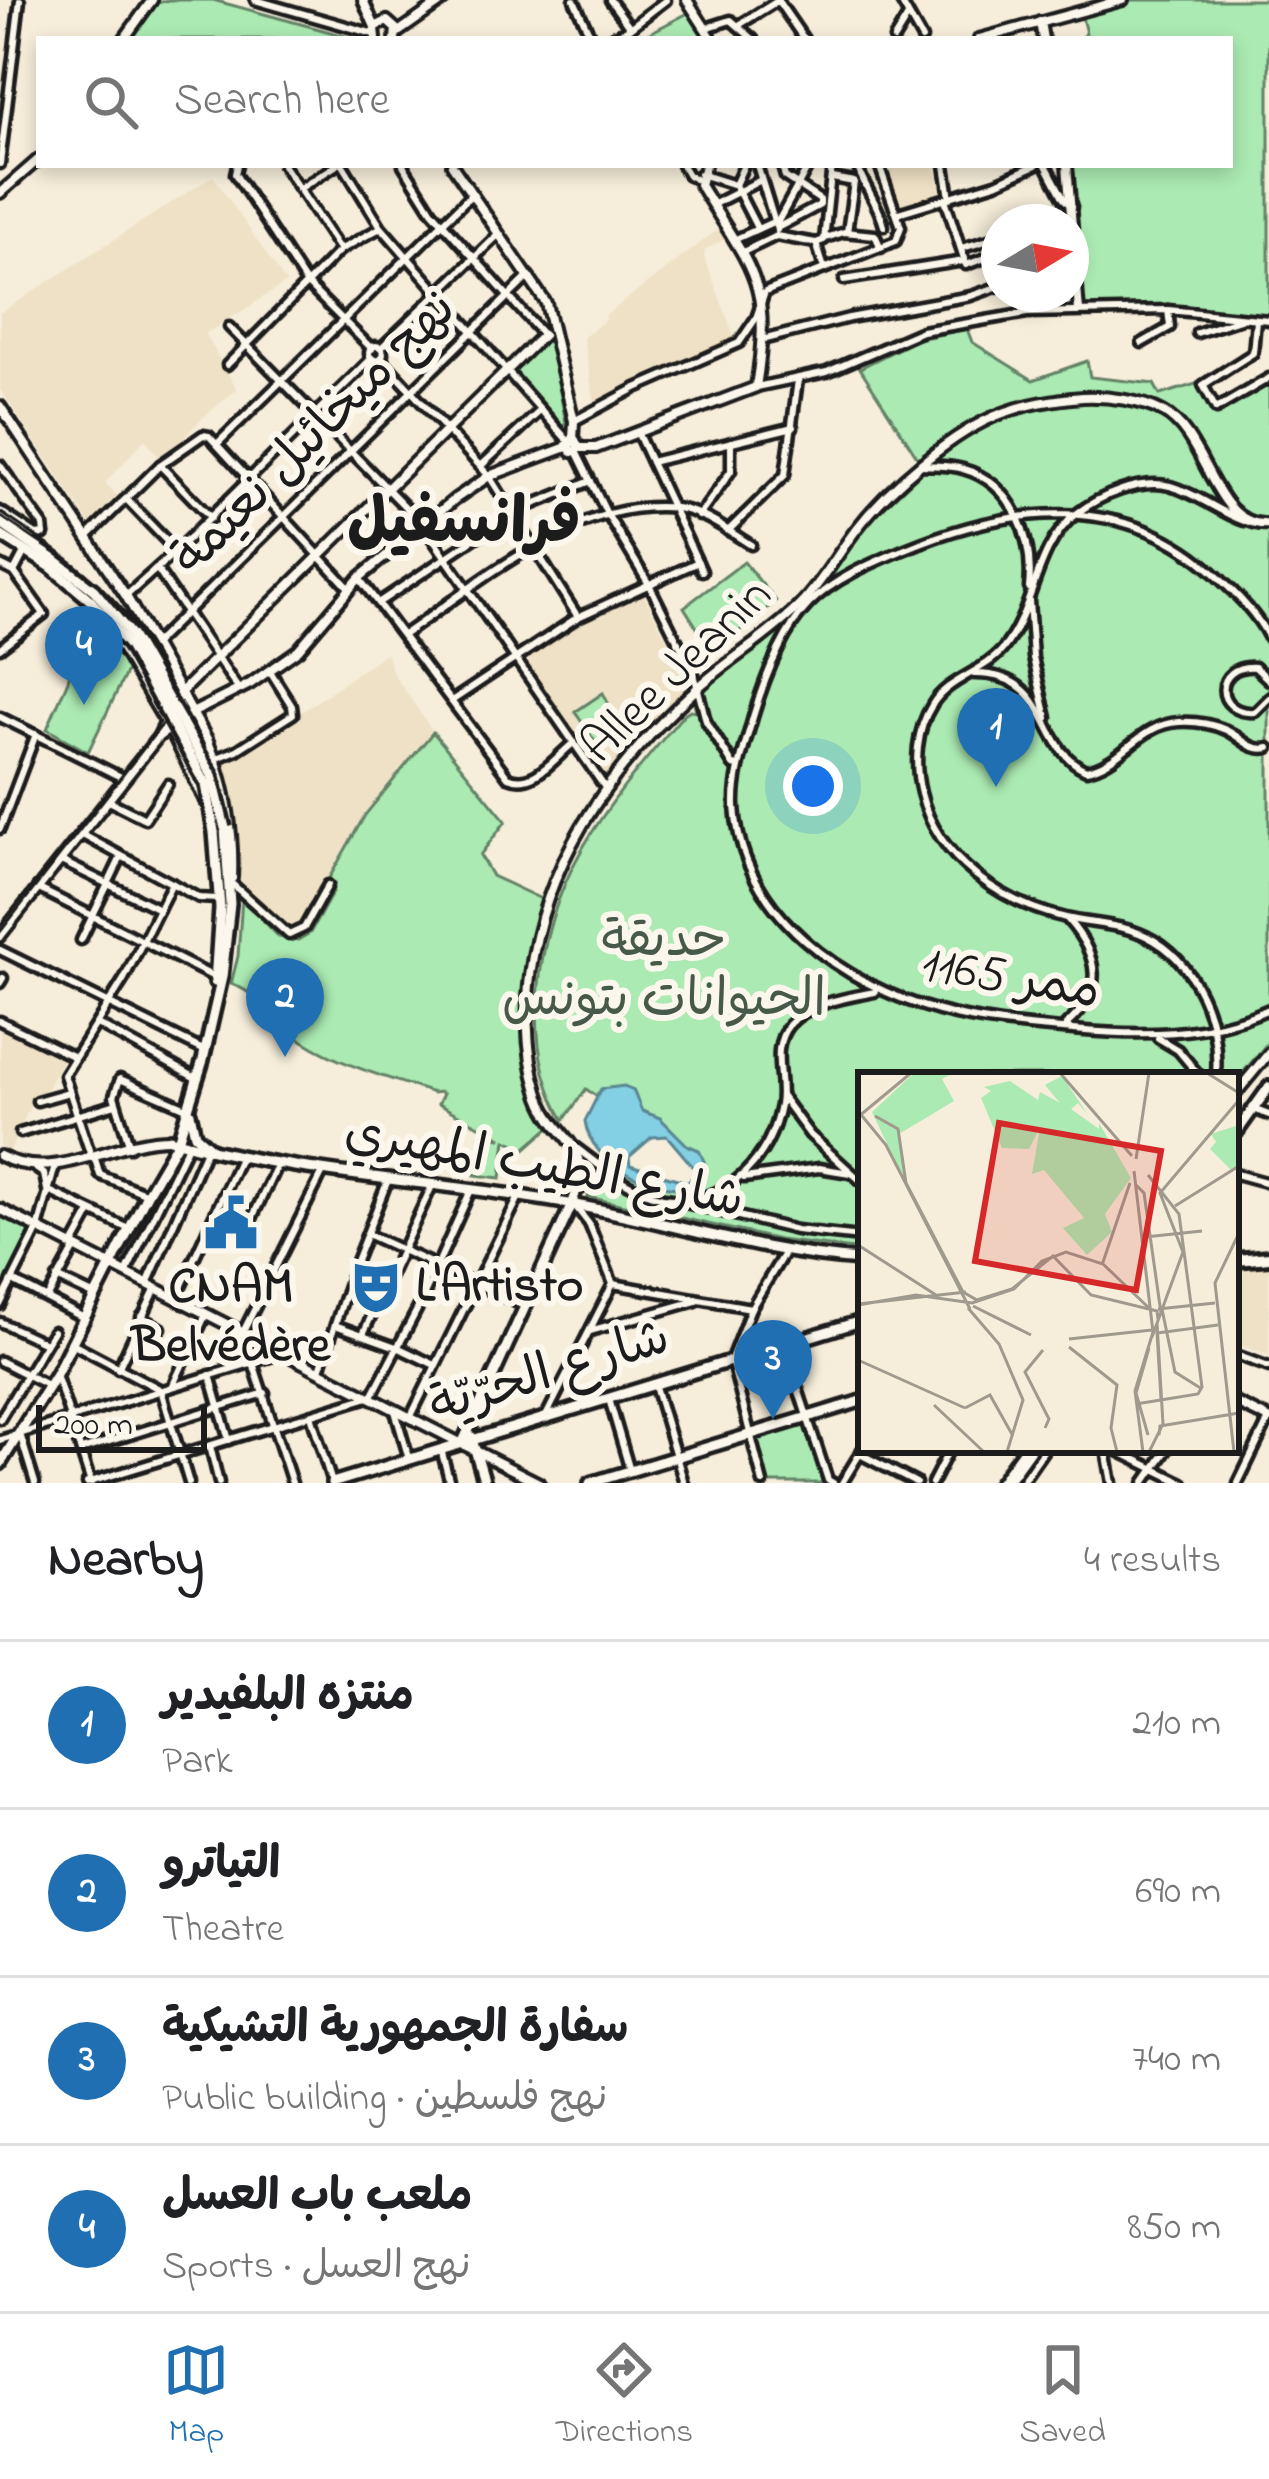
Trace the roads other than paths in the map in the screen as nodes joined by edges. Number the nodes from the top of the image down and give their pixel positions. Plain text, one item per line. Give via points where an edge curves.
1 (20, 0) edge
2 (152, 0) edge
3 (255, 0) edge
4 (363, 0) edge
5 (444, 0) edge
6 (574, 0) edge
7 (610, 0) edge
8 (666, 0) edge
9 (687, 0) edge
10 (899, 0) edge
11 (1123, 0) edge
12 (778, 1) edge
13 (767, 3) edge
14 (908, 16) junction
15 (1040, 22) junction
16 (739, 25) junction
17 (630, 28) junction
18 (706, 28) junction
19 (375, 33) edge
20 (126, 36) edge
21 (396, 36) edge
22 (591, 36) edge
23 (613, 36) edge
24 (710, 36) edge
25 (750, 36) edge
26 (802, 36) edge
27 (896, 36) edge
28 (920, 36) edge
29 (990, 36) edge
30 (1042, 36) edge
31 (36, 162) edge
32 (0, 164) edge
33 (285, 168) edge
34 (335, 168) edge
35 (342, 168) edge
36 (405, 168) edge
37 (454, 168) edge
38 (743, 168) edge
39 (758, 168) edge
40 (787, 168) edge
41 (808, 168) edge
42 (832, 168) edge
43 (857, 168) edge
44 (880, 168) edge
45 (945, 168) edge
46 (1028, 168) edge
47 (1048, 168) edge
48 (1067, 168) edge
49 (236, 170) edge
50 (701, 173) edge
51 (832, 178) junction
52 (761, 180) junction
53 (857, 181) junction
54 (736, 187) junction
55 (799, 187) junction
56 (299, 189) junction
57 (0, 193) edge
58 (472, 194) junction
59 (948, 199) junction
60 (825, 202) junction
61 (1068, 204) edge
62 (1072, 204) edge
63 (712, 206) junction
64 (897, 213) junction
65 (443, 221) junction
66 (884, 226) dead end
67 (381, 227) junction
68 (758, 228) junction
69 (776, 228) junction
70 (500, 232) junction
71 (847, 232) junction
72 (736, 239) junction
73 (820, 241) junction
74 (981, 243) edge
75 (880, 248) junction
76 (961, 249) junction
77 (340, 250) junction
78 (743, 252) junction
79 (474, 256) junction
80 (408, 257) junction
81 (981, 260) edge
82 (964, 261) junction
83 (825, 268) junction
84 (529, 276) junction
85 (844, 280) dead end
86 (306, 283) junction
87 (438, 292) junction
88 (981, 292) edge
89 (509, 296) junction
90 (761, 297) junction
91 (1168, 310) junction
92 (1089, 311) edge
93 (1055, 312) edge
94 (1244, 318) junction
95 (1256, 319) junction
96 (344, 320) junction
97 (1269, 320) edge
98 (230, 327) dead end
99 (473, 330) junction
100 (1196, 333) dead end
101 (543, 334) joint
102 (762, 340) junction
103 (1142, 343) dead end
104 (247, 345) junction
105 (376, 353) junction
106 (227, 364) dead end
107 (508, 371) junction
108 (1269, 378) edge
109 (799, 380) junction
110 (282, 381) junction
111 (756, 387) junction
112 (411, 392) junction
113 (1, 409) edge
114 (541, 410) junction
115 (315, 414) junction
116 (574, 421) junction
117 (795, 427) junction
118 (446, 428) junction
119 (638, 432) junction
120 (731, 442) junction
121 (217, 444) junction
122 (573, 446) junction
123 (353, 451) junction
124 (651, 462) junction
125 (0, 465) edge
126 (160, 465) junction
127 (923, 465) junction
128 (482, 466) junction
129 (489, 476) junction
130 (248, 481) junction
131 (591, 482) junction
132 (388, 488) junction
133 (127, 500) junction
134 (670, 508) junction
135 (0, 511) edge
136 (514, 512) junction
137 (1077, 513) junction
138 (607, 514) junction
139 (1017, 515) junction
140 (698, 516) junction
141 (211, 518) junction
142 (283, 518) junction
143 (1245, 522) junction
144 (0, 523) edge
145 (1269, 524) edge
146 (423, 525) junction
147 (728, 531) junction
148 (0, 535) edge
149 (87, 537) junction
150 (533, 545) junction
151 (751, 545) dead end
152 (25, 551) junction
153 (176, 551) junction
154 (319, 556) junction
155 (445, 557) junction
156 (49, 563) junction
157 (0, 566) edge
158 (157, 569) junction
159 (14, 572) junction
160 (359, 578) junction
161 (650, 586) junction
162 (349, 588) junction
163 (468, 591) junction
164 (1029, 592) junction
165 (126, 596) junction
166 (378, 603) junction
167 (806, 603) junction
168 (187, 613) junction
169 (578, 617) junction
170 (403, 635) junction
171 (1269, 638) edge
172 (153, 645) junction
173 (0, 647) edge
174 (218, 656) junction
175 (514, 658) junction
176 (269, 671) junction
177 (694, 674) junction
178 (971, 674) junction
179 (707, 680) junction
180 (1269, 680) edge
181 (698, 688) junction
182 (239, 690) junction
183 (179, 692) junction
184 (1269, 698) edge
185 (453, 700) junction
186 (206, 706) junction
187 (193, 713) junction
188 (0, 717) edge
189 (1048, 722) junction
190 (167, 726) junction
191 (36, 734) junction
192 (207, 739) junction
193 (572, 744) junction
194 (1269, 748) edge
195 (215, 758) junction
196 (739, 766) junction
197 (125, 779) junction
198 (168, 784) dead end
199 (606, 789) junction
200 (107, 800) junction
201 (0, 829) edge
202 (79, 833) junction
203 (121, 856) junction
204 (58, 859) junction
205 (172, 883) junction
206 (231, 883) junction
207 (107, 884) junction
208 (328, 885) dead end
209 (37, 888) junction
210 (222, 904) junction
211 (159, 909) junction
212 (92, 916) junction
213 (1066, 917) junction
214 (0, 936) edge
215 (81, 940) dead end
216 (144, 940) junction
217 (0, 950) edge
218 (216, 978) junction
219 (878, 992) junction
220 (110, 1001) junction
221 (1269, 1009) edge
222 (0, 1021) edge
223 (96, 1023) junction
224 (1214, 1027) junction
225 (1070, 1030) junction
226 (1149, 1036) junction
227 (202, 1049) junction
228 (1269, 1053) edge
229 (74, 1057) junction
230 (1196, 1072) edge
231 (1216, 1072) edge
232 (194, 1077) junction
233 (1269, 1088) edge
234 (1239, 1089) edge
235 (69, 1092) junction
236 (782, 1097) junction
237 (37, 1101) dead end
238 (116, 1104) junction
239 (187, 1106) junction
240 (1253, 1109) junction
241 (1269, 1115) edge
242 (78, 1116) junction
243 (1239, 1129) edge
244 (20, 1133) dead end
245 (179, 1142) junction
246 (130, 1147) junction
247 (575, 1147) junction
248 (210, 1151) junction
249 (0, 1156) edge
250 (92, 1156) junction
251 (242, 1156) junction
252 (278, 1163) junction
253 (55, 1166) junction
254 (34, 1167) junction
255 (324, 1170) junction
256 (610, 1174) junction
257 (852, 1174) junction
258 (1239, 1175) edge
259 (741, 1178) junction
260 (858, 1179) edge
261 (388, 1180) junction
262 (1269, 1183) edge
263 (432, 1186) junction
264 (47, 1190) junction
265 (471, 1190) junction
266 (147, 1194) junction
267 (519, 1197) junction
268 (574, 1198) junction
269 (673, 1199) junction
270 (0, 1209) edge
271 (40, 1212) junction
272 (91, 1212) junction
273 (18, 1219) junction
274 (38, 1229) junction
275 (129, 1229) junction
276 (368, 1234) junction
277 (858, 1237) edge
278 (241, 1242) dead end
279 (74, 1247) junction
280 (402, 1250) junction
281 (786, 1250) junction
282 (1269, 1257) edge
283 (858, 1259) edge
284 (1239, 1260) edge
285 (111, 1266) junction
286 (437, 1266) junction
287 (126, 1274) junction
288 (57, 1278) junction
289 (13, 1281) junction
290 (475, 1284) junction
291 (613, 1284) junction
292 (152, 1286) junction
293 (95, 1297) junction
294 (47, 1298) junction
295 (176, 1298) junction
296 (701, 1300) junction
297 (0, 1305) edge
298 (523, 1305) junction
299 (752, 1308) junction
300 (206, 1314) junction
301 (141, 1317) junction
302 (84, 1318) junction
303 (0, 1322) edge
304 (858, 1322) edge
305 (335, 1325) junction
306 (161, 1328) dead end
307 (53, 1331) dead end
308 (590, 1331) junction
309 (243, 1332) junction
310 (363, 1334) junction
311 (43, 1342) junction
312 (72, 1343) junction
313 (783, 1343) junction
314 (399, 1348) junction
315 (284, 1352) junction
316 (1239, 1356) edge
317 (731, 1359) junction
318 (0, 1361) edge
319 (255, 1362) junction
320 (435, 1366) junction
321 (1269, 1367) edge
322 (118, 1369) junction
323 (320, 1370) junction
324 (26, 1373) junction
325 (56, 1374) junction
326 (210, 1375) junction
327 (654, 1382) junction
328 (173, 1385) junction
329 (49, 1386) junction
330 (160, 1390) junction
331 (265, 1393) junction
332 (372, 1396) junction
333 (608, 1397) junction
334 (858, 1402) edge
335 (1239, 1404) edge
336 (219, 1407) junction
337 (394, 1407) junction
338 (548, 1414) junction
339 (311, 1415) junction
340 (411, 1416) junction
341 (71, 1418) junction
342 (807, 1418) junction
343 (0, 1419) edge
344 (1269, 1419) edge
345 (171, 1422) junction
346 (274, 1426) junction
347 (20, 1434) junction
348 (748, 1435) junction
349 (0, 1440) edge
350 (229, 1440) junction
351 (470, 1444) junction
352 (209, 1446) junction
353 (81, 1450) junction
354 (441, 1450) junction
355 (860, 1453) edge
356 (863, 1453) edge
357 (947, 1453) edge
358 (1030, 1453) edge
359 (1032, 1453) edge
360 (1107, 1453) edge
361 (1122, 1453) edge
362 (1165, 1453) edge
363 (181, 1454) junction
364 (676, 1457) junction
365 (409, 1459) junction
366 (0, 1464) edge
367 (1154, 1469) junction
368 (630, 1471) junction
369 (832, 1482) edge
370 (35, 1483) edge
371 (89, 1483) edge
372 (189, 1483) edge
373 (219, 1483) edge
374 (292, 1483) edge
375 (332, 1483) edge
376 (450, 1483) edge
377 (484, 1483) edge
378 (539, 1483) edge
379 (590, 1483) edge
380 (684, 1483) edge
381 (763, 1483) edge
382 (916, 1483) edge
383 (932, 1483) edge
384 (1005, 1483) edge
385 (1021, 1483) edge
386 (1112, 1483) edge
387 (1144, 1483) edge
388 (1184, 1483) edge
389 (1238, 1483) edge

1 - 32 street
2 - 20 street
3 - 19 street
4 - 19 street
5 - 21 street
6 - 22 street
7 - 17 street
8 - 17 street
9 - 18 street
10 - 14 street
11 - 15 street
12 - 13 street
12 - 26 street
13 - 16 street
14 - 27 street
14 - 28 street
15 - 29 street
15 - 30 street
16 - 18 street via 727,20
16 - 25 street
17 - 23 street
18 - 24 street
19 - 21 street via 391,22
31 - 57 street
33 - 56 street
34 - 56 street
35 - 67 street
36 - 65 street
37 - 58 street
38 - 54 street
39 - 52 street
40 - 55 street via 785,177
41 - 55 street
42 - 51 street
43 - 53 street
44 - 64 street
45 - 59 street
46 - 59 street
47 - 61 street
48 - 62 street
49 - 86 street
50 - 54 street
50 - 63 street
51 - 53 street
51 - 60 street
52 - 54 street
52 - 69 street
53 - 66 street
53 - 71 street
54 - 63 street
54 - 68 street
55 - 60 street
55 - 69 street
56 - 77 street
58 - 65 street
58 - 70 street
59 - 64 street
59 - 76 street
60 - 69 street
60 - 73 street
63 - 72 street
64 - 75 street via 899,238
65 - 79 street
65 - 80 street
67 - 77 street
67 - 80 street
68 - 69 street
68 - 72 street
69 - 73 street
69 - 78 street
70 - 79 street
70 - 84 street
71 - 73 street
71 - 75 street via 876,235
72 - 78 street
73 - 83 street
74 - 76 street
75 - 83 street
76 - 82 street
77 - 86 street
78 - 90 street
79 - 87 street
79 - 89 street
80 - 87 street
80 - 96 street
81 - 82 street
82 - 85 street
83 - 90 street
84 - 89 street, نهج ميخائيل نعيمة
84 - 116 street via 551,314
86 - 96 street
86 - 104 street
87 - 99 street
87 - 105 street
88 - 102 street
89 - 99 street, نهج ميخائيل نعيمة
89 - 101 street
90 - 102 street
90 - 116 street via 739,343
91 - 92 street
91 - 94 street
91 - 103 street via 1170,327
93 - 109 street via 922,331
94 - 95 street
94 - 100 street
95 - 97 street
95 - 108 street via 1253,353 1202,385 1216,409
96 - 105 street
96 - 110 street
98 - 104 street
99 - 107 street
99 - 112 street, نهج ميخائيل نعيمة
101 - 107 street
102 - 111 street
104 - 106 street
104 - 110 street
105 - 112 street
105 - 115 street
107 - 114 street
107 - 118 street
109 - 111 street
109 - 117 street
110 - 115 street
110 - 121 street
111 - 119 street
112 - 118 street
112 - 123 street, نهج ميخائيل نعيمة
113 - 149 street
114 - 122 street
114 - 128 street
115 - 123 street
115 - 130 street
116 - 122 street
117 - 120 street
117 - 147 street via 785,475
118 - 128 street
118 - 132 street
119 - 122 street via 591,449
119 - 124 street
120 - 124 street
120 - 140 street via 731,472
121 - 126 street via 203,435
121 - 130 street
122 - 129 street
122 - 131 street
123 - 132 street
123 - 142 street, نهج ميخائيل نعيمة
124 - 134 street
125 - 135 street via 44,534
126 - 133 street
126 - 141 street
127 - 139 street via 985,478
127 - 143 street, Allee Jeanin via 1002,413 1077,398 1129,402 1165,412 1179,426
127 - 167 street, Allee Jeanin via 860,525
128 - 129 street
129 - 136 street
129 - 146 street
130 - 141 street
130 - 142 street
131 - 136 street
131 - 138 street
132 - 146 street
132 - 154 street
133 - 149 street
133 - 153 street
134 - 138 street
134 - 140 street
134 - 161 street via 700,566
136 - 150 street
136 - 155 street
137 - 139 street
137 - 143 street via 1126,489 1163,484
137 - 164 street via 1052,541
137 - 171 street via 1138,526 1180,548 1234,591
138 - 150 street
138 - 161 street
139 - 164 street
139 - 167 street via 901,551
140 - 147 street
141 - 153 street
142 - 154 street
142 - 168 street, نهج ميخائيل نعيمة
143 - 145 street
144 - 156 main road
146 - 155 street
146 - 160 street
147 - 151 street
148 - 152 main road
149 - 165 street
150 - 163 street
150 - 169 street
152 - 156 main road
152 - 159 street
153 - 158 street
154 - 162 street
154 - 174 street
155 - 163 street
155 - 166 street
156 - 190 street via 111,629
156 - 210 main road, bridge via 94,590 131,635 212,775
157 - 159 street
158 - 165 street
158 - 168 street
159 - 173 street via 44,614
160 - 162 street
160 - 166 street
161 - 169 street
161 - 177 street
162 - 176 street via 314,634
163 - 170 street
163 - 175 street
164 - 178 street via 1004,648
164 - 189 street
165 - 172 street
166 - 170 street
167 - 179 street, Allee Jeanin
167 - 196 street, ممر 1165 via 771,669
168 - 172 street, نهج ميخائيل نعيمة
168 - 174 street
169 - 175 street
170 - 185 street
172 - 183 street
174 - 182 street
174 - 183 street
175 - 185 street
175 - 193 street
176 - 182 street
176 - 195 street via 293,714
177 - 179 street
177 - 181 street
178 - 189 street via 1017,685
178 - 213 street via 937,697 922,725 917,766 926,810 978,876 1023,904
179 - 181 street, Allee Jeanin
180 - 184 street via 1248,666 1224,686 1239,712 1255,712
181 - 196 street via 706,721
181 - 199 street, Allee Jeanin
182 - 186 street
183 - 187 street
183 - 190 street
185 - 193 street via 512,780 531,778
186 - 187 street
186 - 192 street
187 - 190 street
187 - 192 street
188 - 191 street
189 - 194 street via 1067,757 1086,770 1174,722 1213,725
190 - 197 street
190 - 210 street via 204,795
191 - 197 street
191 - 201 street
192 - 195 street
193 - 199 street
195 - 206 street via 230,825
196 - 219 street, ممر 1165 via 741,838 769,897 814,950
197 - 200 street
198 - 200 street via 145,819
199 - 247 street, Allee Jeanin via 560,868 529,990 536,1085
200 - 202 street
202 - 203 street
202 - 204 street
203 - 205 street
203 - 207 street
204 - 207 street
204 - 209 street
205 - 210 street
205 - 211 street
206 - 208 street via 289,935 304,928
206 - 210 street
207 - 211 street
207 - 212 street
209 - 212 street
209 - 214 street
210 - 218 main road
210 - 239 main road via 222,977
211 - 216 street
212 - 215 street
212 - 216 street
213 - 224 street via 1157,943 1192,980
213 - 225 street via 1094,969
216 - 218 street
216 - 220 street
217 - 220 street
218 - 227 main road
219 - 225 street, ممر 1165 via 968,1019
219 - 236 street via 826,1004 787,1027 777,1062
220 - 223 street
220 - 227 street
221 - 224 street, ممر 1165
222 - 229 street
223 - 229 street
223 - 232 street
224 - 226 street, ممر 1165
224 - 231 street
225 - 226 street, ممر 1165
226 - 230 street via 1178,1050
227 - 232 main road
228 - 234 street
229 - 235 street via 64,1075
232 - 239 main road
233 - 240 main road
235 - 237 street
235 - 242 street
236 - 257 street
236 - 259 street via 772,1138
238 - 239 street via 123,1078
238 - 242 street
238 - 246 street
239 - 245 main road
239 - 248 main road via 195,1135
240 - 241 street
240 - 243 main road
242 - 244 street
242 - 250 street
245 - 246 street, شارع الطيب المهيري
245 - 248 main road, شارع الطيب المهيري
245 - 266 main road
245 - 287 street
246 - 250 street, شارع الطيب المهيري
247 - 256 street
247 - 268 street
248 - 251 main road, شارع الطيب المهيري
248 - 292 street
249 - 254 street, شارع الطيب المهيري
250 - 253 street, شارع الطيب المهيري
250 - 266 street via 100,1175
251 - 252 main road, شارع الطيب المهيري
251 - 295 street
252 - 255 main road, شارع الطيب المهيري
252 - 278 street
253 - 254 street, شارع الطيب المهيري
253 - 264 street
254 - 264 street
255 - 261 main road, شارع الطيب المهيري
255 - 309 street
256 - 268 street via 592,1178
256 - 269 street
257 - 259 street via 819,1168
257 - 260 street
258 - 262 street
259 - 269 street
261 - 263 main road, شارع الطيب المهيري
261 - 276 street
263 - 265 main road, شارع الطيب المهيري
263 - 280 street
264 - 271 street
264 - 272 street
265 - 267 main road, شارع الطيب المهيري
265 - 286 street
266 - 275 main road
267 - 268 main road, شارع الطيب المهيري
267 - 290 street
268 - 281 main road, شارع الطيب المهيري
268 - 291 street
268 - 298 main road
269 - 277 street
270 - 273 street
271 - 273 street
271 - 274 street
272 - 275 street
272 - 279 street
273 - 274 street
274 - 279 street
274 - 289 street
275 - 285 main road
276 - 280 street
276 - 305 street
279 - 285 street
279 - 288 street
280 - 286 street
280 - 310 street
281 - 283 main road, شارع الطيب المهيري
281 - 299 street
282 - 284 main road
285 - 287 street
285 - 293 main road
286 - 290 street
286 - 314 street
287 - 292 street
288 - 293 street
288 - 294 street
289 - 294 street
289 - 297 street
290 - 298 street
290 - 320 street
291 - 296 street
291 - 308 street
292 - 295 street
292 - 301 street
293 - 302 main road
294 - 302 street
295 - 300 street
296 - 299 street
296 - 308 street
298 - 351 main road via 467,1427
299 - 317 street
300 - 309 street
300 - 328 street
301 - 306 street
301 - 322 street
302 - 312 main road
303 - 311 street
304 - 313 main road, شارع الحرّيّة
305 - 310 street
305 - 323 street
307 - 311 street
308 - 338 street
309 - 315 street
309 - 319 street
310 - 314 street
311 - 324 street
312 - 322 street
312 - 325 main road
313 - 317 main road, شارع الحرّيّة
313 - 342 street
314 - 320 street
314 - 332 street
315 - 319 street
315 - 323 street
316 - 321 street
317 - 327 main road, شارع الحرّيّة
317 - 348 street
318 - 324 street
319 - 326 street
319 - 331 street
320 - 340 street
322 - 330 street
323 - 332 street
324 - 329 street
324 - 343 street
325 - 329 main road
325 - 341 street
326 - 328 street
326 - 336 street
327 - 333 main road, شارع الحرّيّة
327 - 364 street
328 - 330 street
329 - 347 main road
330 - 341 street
330 - 345 street
331 - 336 street
331 - 346 street
332 - 337 street
332 - 339 street
333 - 338 main road, شارع الحرّيّة
333 - 368 street
334 - 342 main road
335 - 344 street
336 - 345 street
336 - 350 street
337 - 340 street
337 - 365 street
338 - 351 main road, شارع الحرّيّة
339 - 346 street
339 - 375 street
340 - 351 street
341 - 347 street
341 - 353 street
342 - 348 main road
342 - 369 street
344 - 389 street
345 - 353 street
345 - 363 street
346 - 350 street
346 - 374 street
347 - 349 street
347 - 366 main road
347 - 370 street
348 - 364 main road
348 - 381 street
350 - 352 street
351 - 354 main road, شارع الحرّيّة
351 - 377 main road
351 - 378 street
352 - 363 street
352 - 373 street
353 - 371 street
354 - 365 main road, شارع الحرّيّة
354 - 376 street
355 - 369 street
356 - 382 street
357 - 383 street
358 - 384 main road
359 - 385 street
360 - 386 street
361 - 367 street
362 - 367 street
363 - 371 street
363 - 372 street
364 - 368 main road
364 - 380 street
365 - 375 main road, شارع الحرّيّة
367 - 387 street
367 - 388 street
368 - 379 main road

